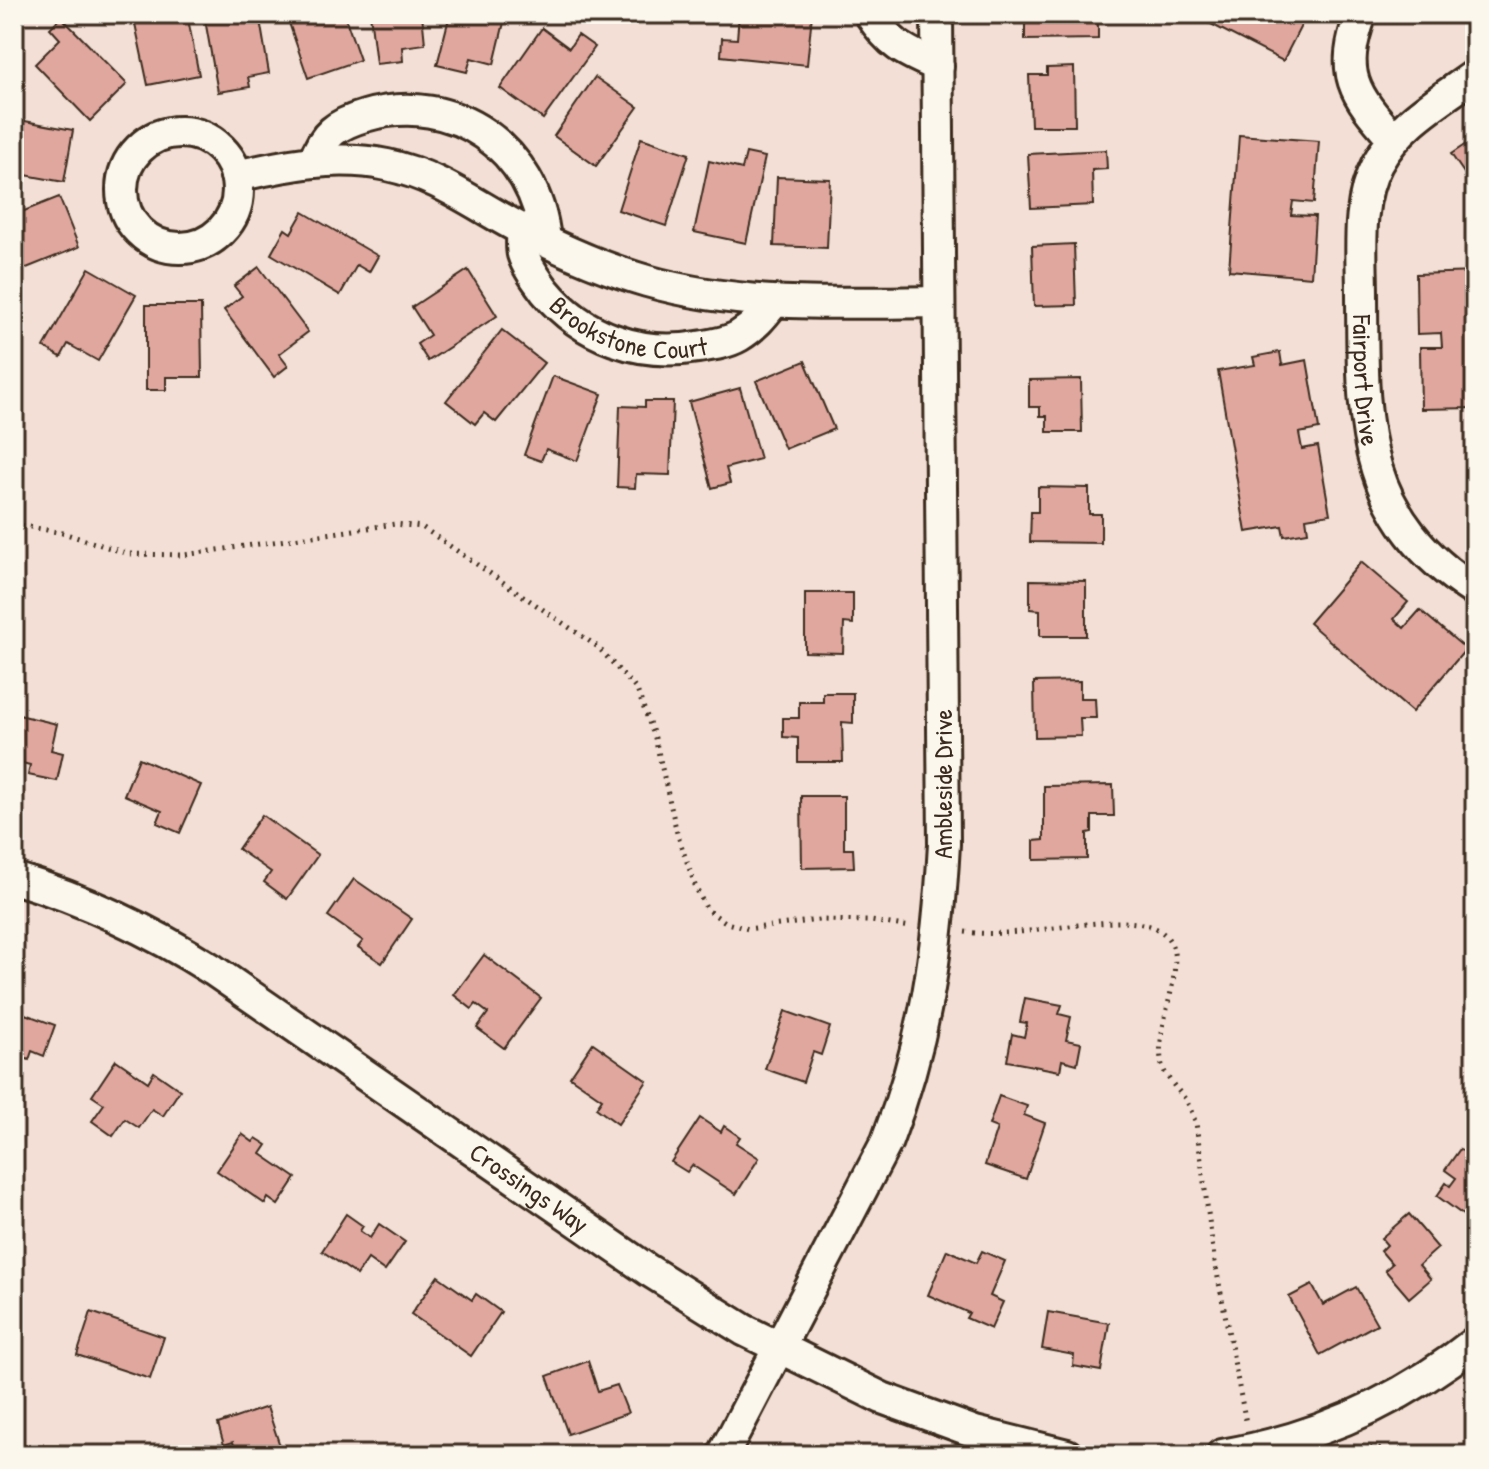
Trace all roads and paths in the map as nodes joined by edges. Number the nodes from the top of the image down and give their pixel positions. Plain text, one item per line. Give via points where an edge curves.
1 (870, 14) edge
2 (937, 14) edge
3 (1361, 14) edge
4 (938, 66) junction
5 (1475, 75) edge
6 (1393, 138) junction
7 (314, 162) junction
8 (236, 176) dead end
9 (534, 235) junction
10 (774, 302) junction
11 (938, 302) junction
12 (14, 524) edge
13 (1475, 591) edge
14 (14, 878) edge
15 (939, 930) junction
16 (1475, 1342) edge
17 (779, 1348) junction
18 (1248, 1433) dead end
19 (723, 1455) edge
20 (1067, 1455) edge
21 (1222, 1455) edge
22 (1356, 1455) edge
23 (1387, 1455) edge

1 - 4 street via 900,50
2 - 4 street, Ambleside Drive
3 - 6 street via 1351,40 1349,68 1367,109
4 - 11 street, Ambleside Drive
5 - 6 street, Fairport Drive
6 - 13 street, Fairport Drive via 1376,166 1363,213 1368,438 1380,481 1400,520 1430,556
7 - 8 street, Brookstone Court
7 - 9 street, Brookstone Court via 386,164 433,178
7 - 9 street, Brookstone Court via 320,142 337,127 382,111 434,111 482,132 518,165 542,214
9 - 10 street, Brookstone Court via 647,281
9 - 10 street, Brookstone Court via 523,254 554,301 578,323 629,345 660,351 710,346 737,337 760,321
10 - 11 street, Brookstone Court
11 - 15 street, Ambleside Drive via 944,829
12 - 15 path via 129,554 159,556 395,524 422,527 598,647 637,690 655,738 677,833 707,910 748,929 819,920
14 - 17 street, Crossings Way via 115,914 165,940 648,1270
15 - 17 street, Ambleside Drive via 925,1021 906,1092 887,1141
15 - 18 path via 999,935 1122,922 1162,933 1174,951 1176,971 1160,1040 1161,1064 1196,1123
16 - 21 street via 1370,1409 1290,1439
17 - 19 street, Ambleside Drive
17 - 20 street, Crossings Way via 882,1398 1006,1441
22 - 23 path via 1376,1447

